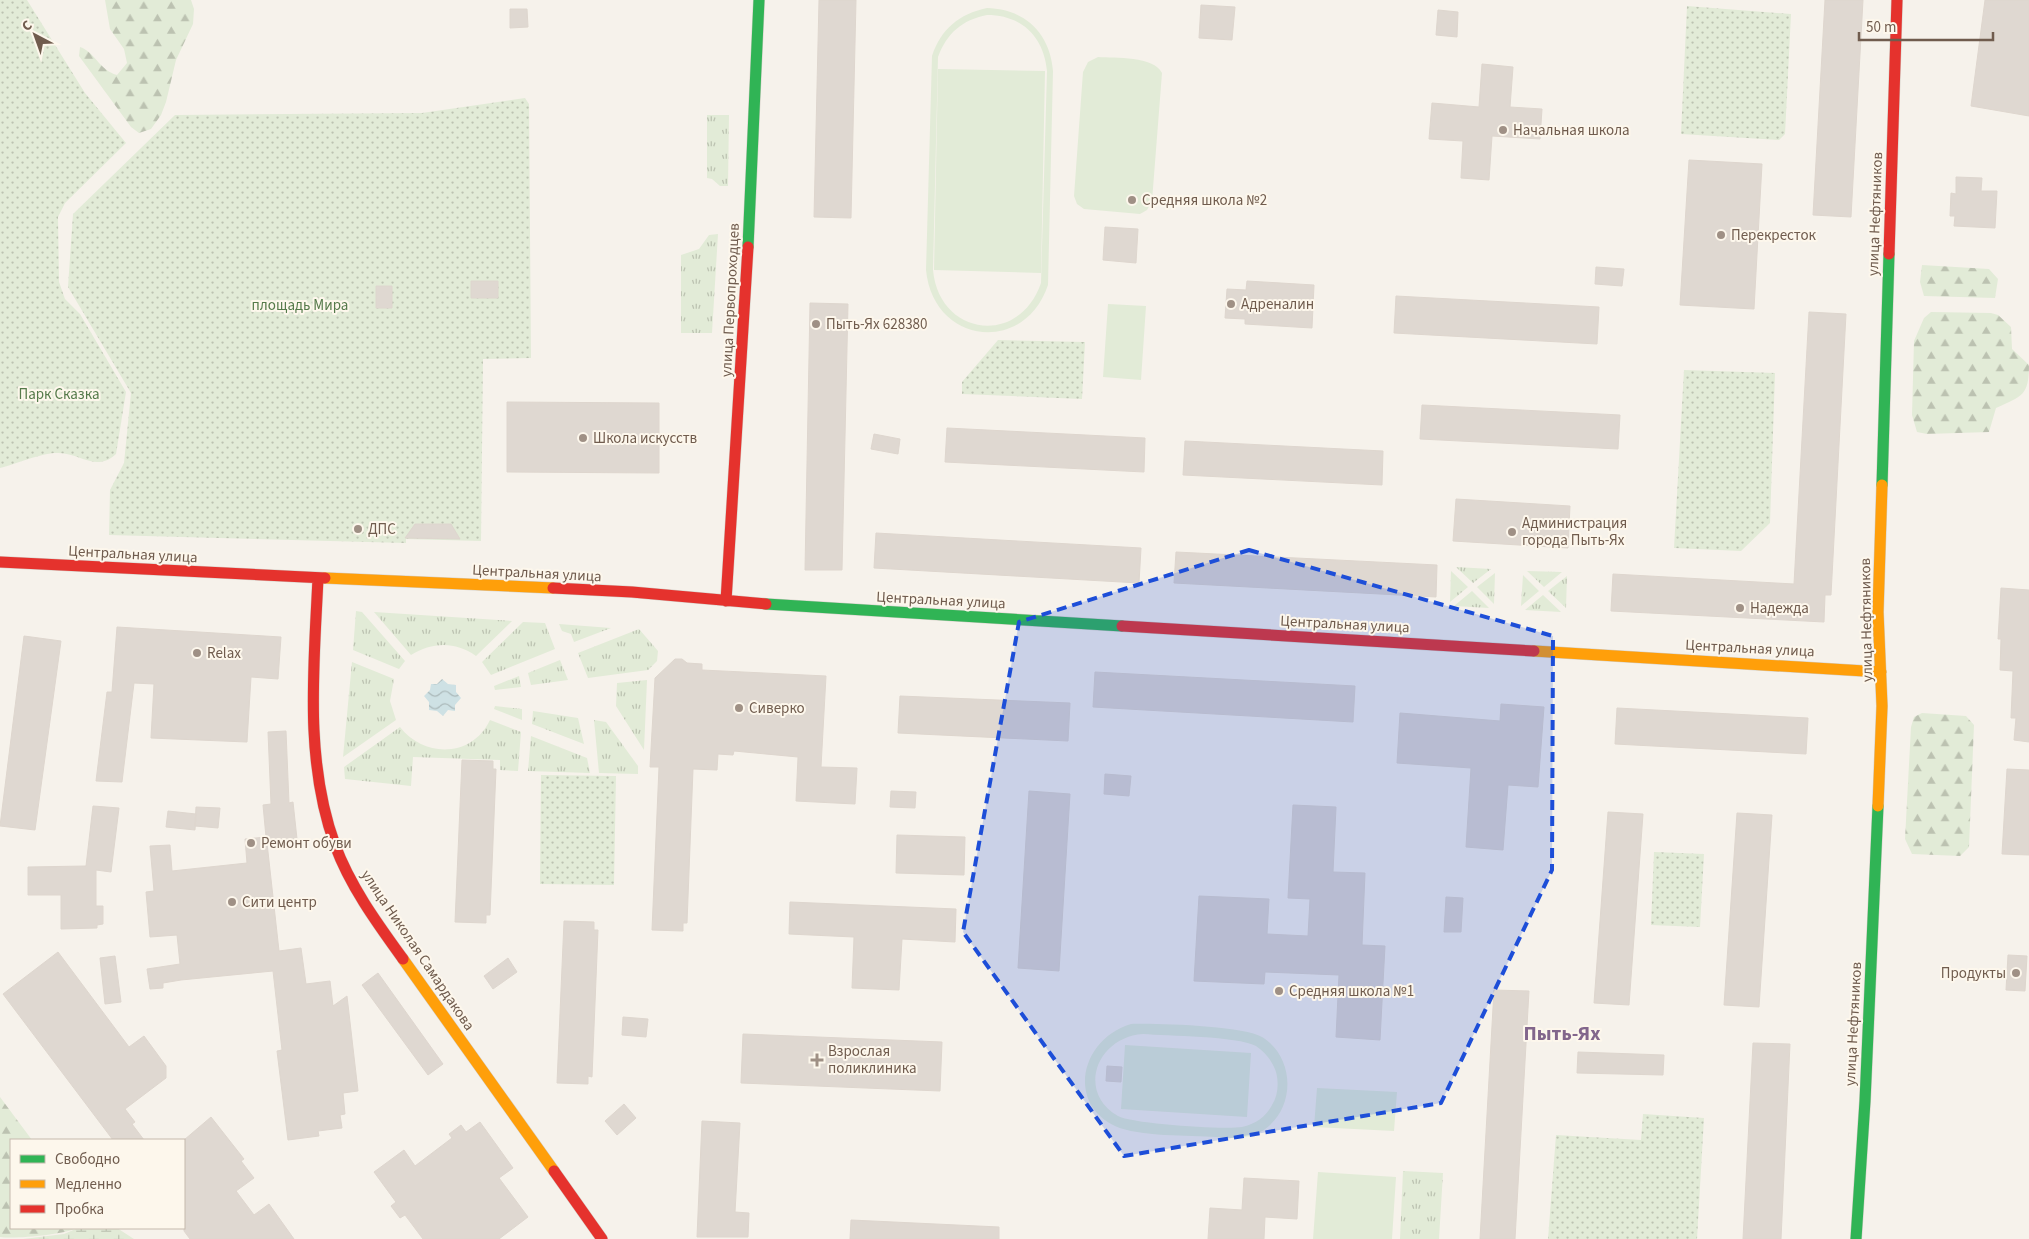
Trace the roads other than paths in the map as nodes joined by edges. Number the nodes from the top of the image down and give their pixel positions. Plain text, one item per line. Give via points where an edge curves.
1 (759, 0) edge
2 (1897, 0) edge
3 (0, 562) edge
4 (318, 578) junction
5 (726, 600) junction
6 (1880, 672) junction
7 (602, 1239) edge
8 (1856, 1239) edge

1 - 5 street, улица Первопроходцев
2 - 6 street, улица Нефтяников via 1878,612
3 - 4 street, Центральная улица
4 - 5 street, Центральная улица via 632,592
4 - 7 street, улица Николая Самардакова via 314,685 316,753 322,797 338,852 399,952
5 - 6 street, Центральная улица
6 - 8 street, улица Нефтяников via 1882,706

